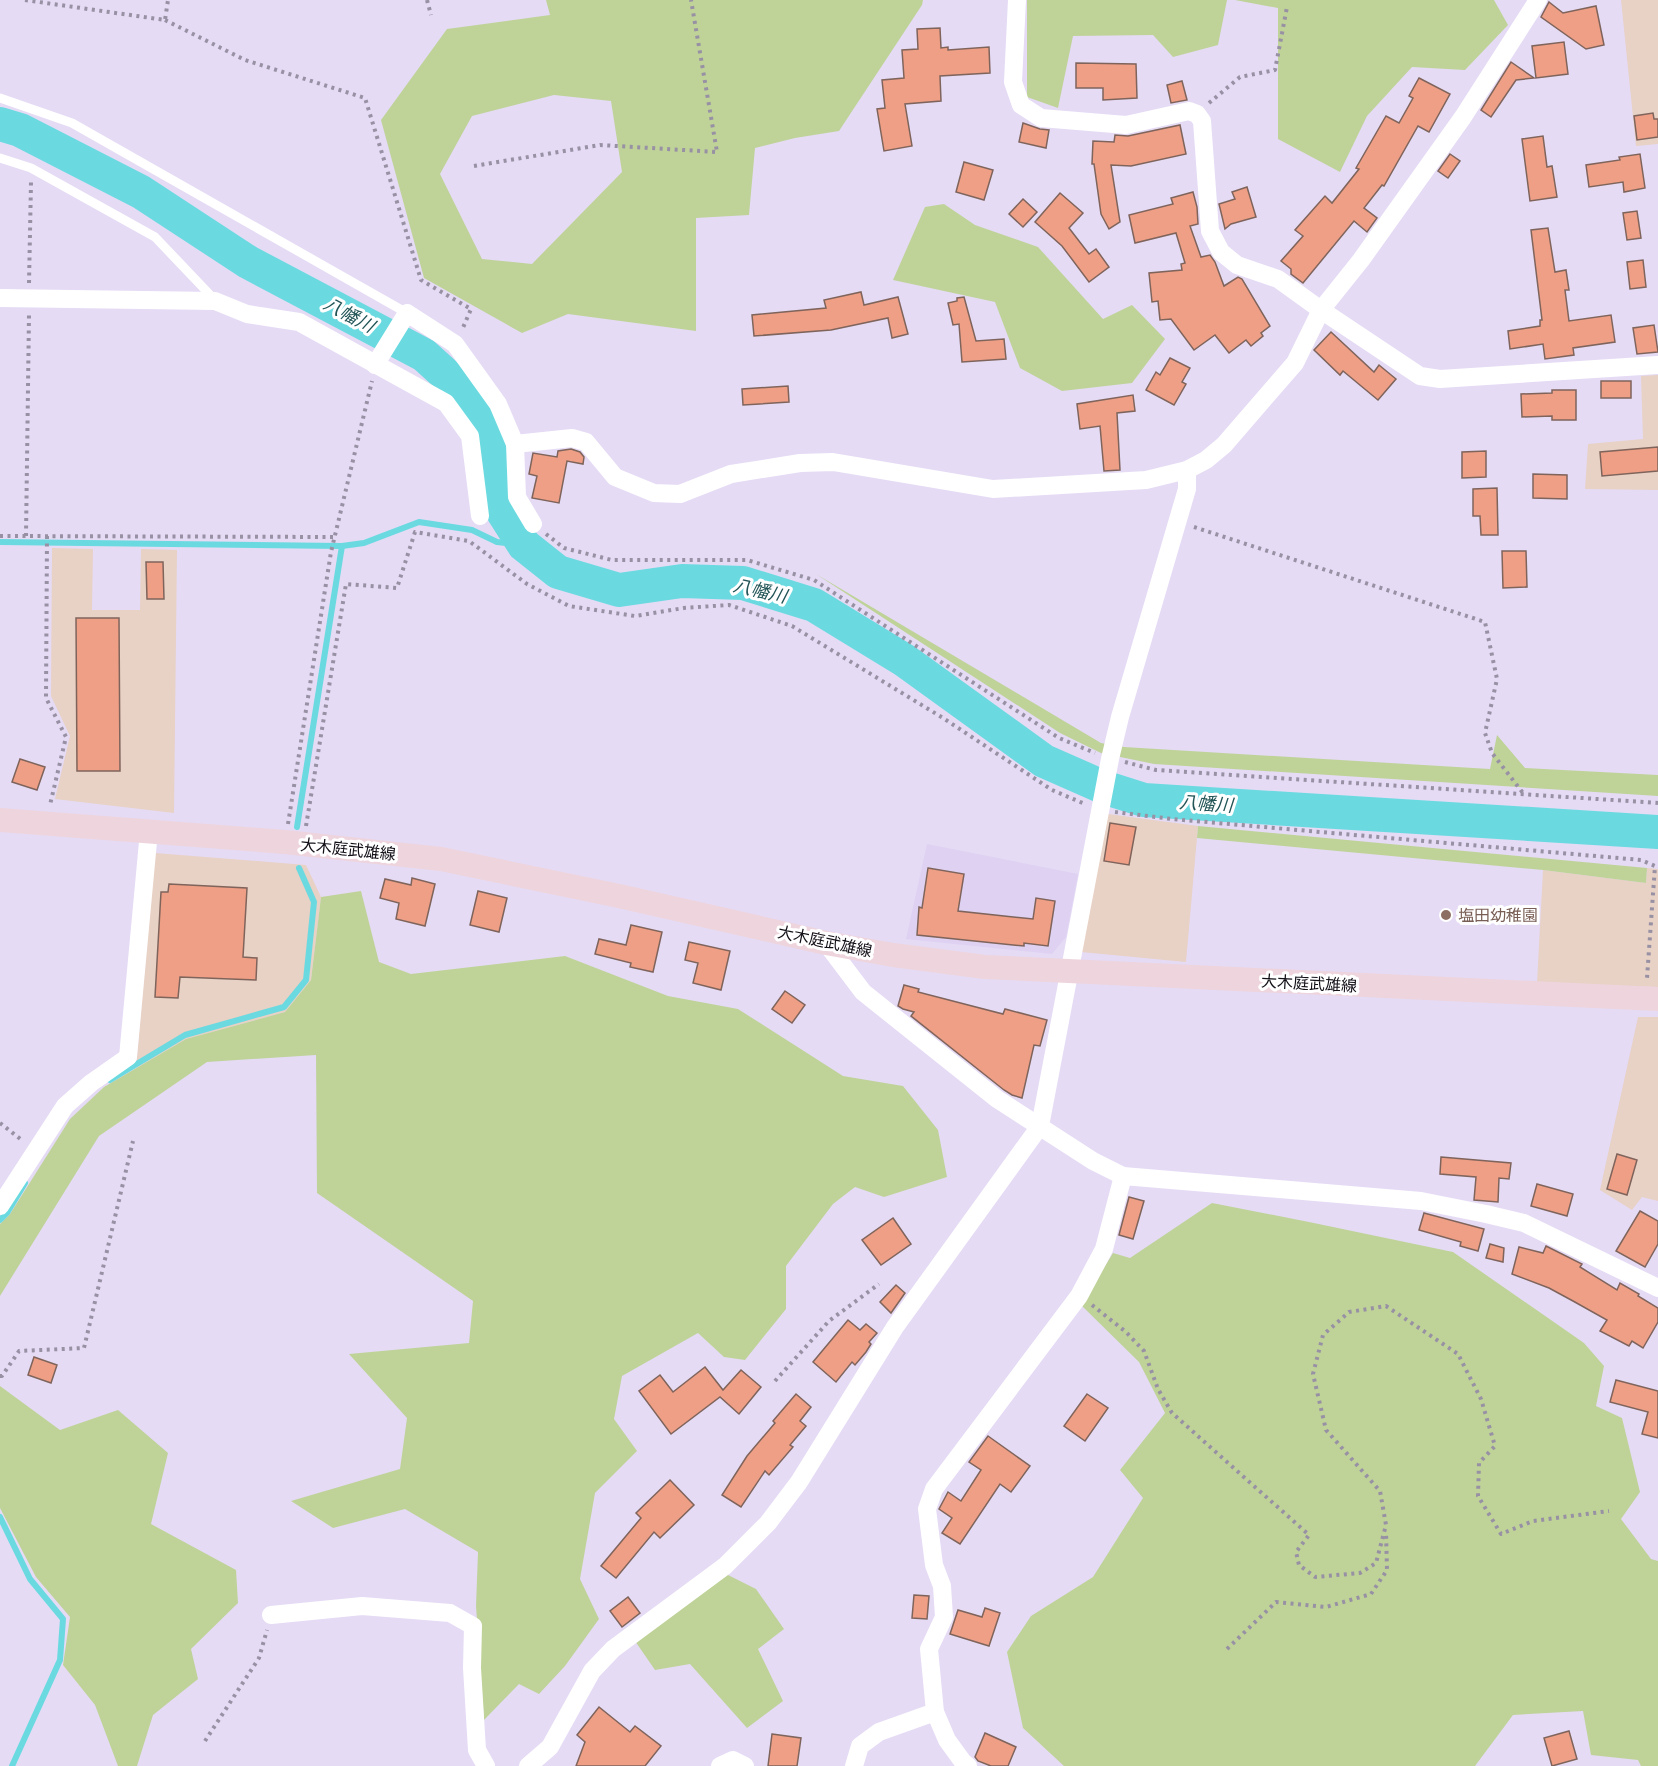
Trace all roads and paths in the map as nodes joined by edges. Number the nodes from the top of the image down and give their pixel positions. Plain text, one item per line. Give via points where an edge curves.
1 (25, 0) edge
2 (168, 0) edge
3 (427, 0) edge
4 (691, 0) edge
5 (1017, 0) edge
6 (1538, 0) edge
7 (1287, 7) dead end
8 (431, 15) dead end
9 (165, 20) junction
10 (0, 98) edge
11 (1197, 114) junction
12 (0, 158) edge
13 (474, 166) dead end
14 (31, 168) junction
15 (0, 298) edge
16 (29, 298) junction
17 (215, 301) junction
18 (471, 309) dead end
19 (1321, 310) junction
20 (407, 313) junction
21 (375, 365) junction
22 (1658, 365) edge
23 (516, 444) junction
24 (1187, 470) junction
25 (480, 516) dead end
26 (1177, 522) junction
27 (533, 525) joint
28 (0, 536) edge
29 (26, 536) junction
30 (47, 536) junction
31 (335, 537) junction
32 (1110, 759) junction
33 (1523, 794) junction
34 (1658, 803) edge
35 (1101, 810) junction
36 (0, 820) edge
37 (46, 823) junction
38 (149, 831) junction
39 (294, 843) junction
40 (826, 942) junction
41 (1068, 970) junction
42 (1652, 999) edge
43 (0, 1123) edge
44 (1040, 1126) junction
45 (133, 1141) dead end
46 (35, 1150) junction
47 (1123, 1176) junction
48 (0, 1206) edge
49 (879, 1284) dead end
50 (1658, 1288) edge
51 (1079, 1296) junction
52 (0, 1376) edge
53 (775, 1381) dead end
54 (1609, 1511) dead end
55 (1386, 1525) junction
56 (271, 1615) joint
57 (1227, 1649) dead end
58 (935, 1712) junction
59 (205, 1741) dead end
60 (486, 1766) edge
61 (528, 1766) edge
62 (720, 1766) edge
63 (745, 1766) edge
64 (854, 1766) edge
65 (968, 1766) edge

1 - 9 path
2 - 9 path
3 - 8 path
4 - 13 path via 717,152 600,145
5 - 11 street via 1013,82 1021,105 1041,118 1126,125 1189,111
6 - 19 street via 1463,117
7 - 11 path via 1275,70 1240,77
9 - 18 path via 245,60 365,98 421,280
10 - 20 lane via 72,123
11 - 19 street via 1202,121 1210,231 1221,252 1237,266 1278,279
12 - 14 lane
14 - 16 path
14 - 17 lane via 155,237
15 - 16 street
16 - 17 street
16 - 29 path
17 - 21 street via 247,314 299,322
19 - 22 street via 1420,376 1440,379
19 - 24 street via 1294,363 1224,445
20 - 21 street
20 - 23 street via 455,344 498,404
21 - 25 street via 446,403 470,436
21 - 31 path
23 - 24 street via 572,438 586,441 615,477 654,493 671,494 731,474 800,463 833,462 993,489 1146,480
23 - 27 street via 518,497
24 - 26 street via 1187,489
26 - 32 street
26 - 33 path via 1485,622 1497,680 1485,733 1492,753
27 - 32 path via 564,548 612,560 747,560 814,580 1059,738
28 - 29 path
29 - 30 path
30 - 31 path
30 - 37 path via 46,698 66,737
31 - 39 path
32 - 33 path via 1156,770
32 - 35 street
33 - 34 path
35 - 39 path via 1052,790 944,718 792,626 729,605 635,616 569,606 527,584 469,541 415,532 397,588 346,584
35 - 41 street
35 - 42 path via 1641,860 1655,866
36 - 37 main road, 大木庭武雄線
37 - 38 main road, 大木庭武雄線
38 - 39 main road, 大木庭武雄線
38 - 46 street via 128,1057 65,1106
39 - 40 main road, 大木庭武雄線 via 441,859
40 - 41 main road, 大木庭武雄線 via 893,956 986,967
40 - 44 street via 863,992 997,1099
41 - 42 main road, 大木庭武雄線
41 - 44 street
43 - 46 path
44 - 47 street
44 - 61 street via 895,1327 799,1482 768,1523 724,1566 613,1649 592,1671 550,1747
45 - 52 path via 84,1348 19,1351
46 - 48 street
47 - 50 street via 1421,1201 1486,1214 1524,1223
47 - 51 street via 1104,1249
49 - 53 path via 829,1321
51 - 55 path via 1144,1351 1172,1413 1309,1535 1296,1552 1299,1565 1307,1571 1316,1577 1360,1573 1376,1563
51 - 58 street via 934,1489 927,1509 944,1617 929,1649
54 - 55 path via 1533,1521 1501,1534 1478,1496 1479,1463 1495,1446 1480,1399 1458,1354 1386,1306 1349,1312 1323,1335 1313,1374 1326,1430 1380,1491
55 - 57 path via 1387,1570 1371,1594 1326,1606 1276,1602
56 - 59 path via 259,1658
56 - 60 street via 362,1606 450,1613 473,1626 477,1750
58 - 64 street via 879,1732 860,1746
58 - 65 street via 947,1740
62 - 63 street via 733,1760

